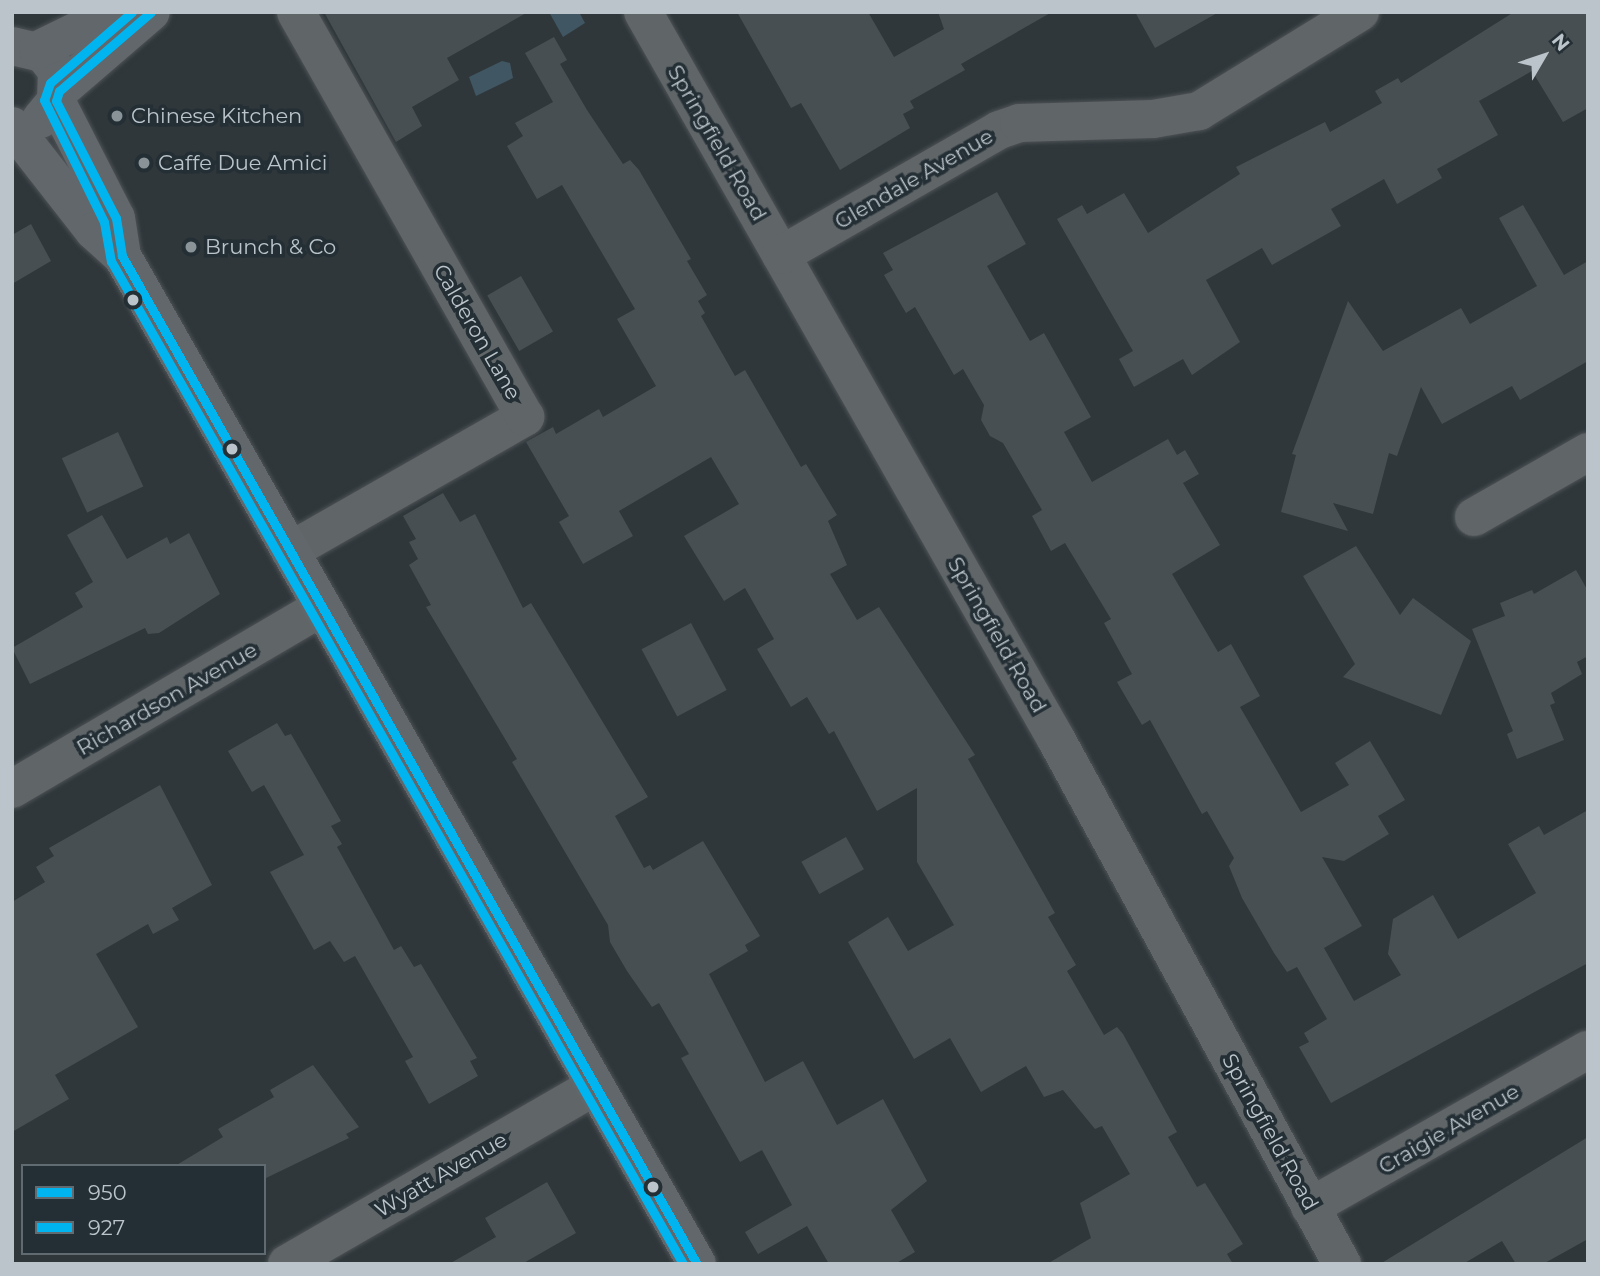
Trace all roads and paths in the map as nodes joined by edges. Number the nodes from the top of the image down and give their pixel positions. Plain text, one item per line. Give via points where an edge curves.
1 (116, 12) edge
2 (151, 12) edge
3 (296, 12) edge
4 (643, 12) edge
5 (1360, 12) edge
6 (24, 42) edge
7 (58, 96) junction
8 (12, 125) edge
9 (781, 255) junction
10 (122, 257) junction
11 (1588, 452) edge
12 (1474, 517) dead end
13 (290, 551) junction
14 (321, 608) junction
15 (12, 789) edge
16 (1588, 1050) edge
17 (595, 1086) junction
18 (1311, 1207) junction
19 (287, 1264) edge
20 (696, 1264) edge
21 (1342, 1264) edge

1 - 6 main road
2 - 7 main road
3 - 13 street, Calderon Lane via 525,417
4 - 9 street, Springfield Road
5 - 9 street, Glendale Avenue via 1199,111 1153,119 1019,123 999,130
6 - 7 main road via 57,71
7 - 8 main road via 37,121
7 - 10 main road via 116,218
8 - 10 main road via 94,230
9 - 18 street, Springfield Road via 1056,739
10 - 13 main road
11 - 12 street
13 - 14 main road
14 - 15 street, Richardson Avenue
14 - 17 main road
16 - 18 street, Craigie Avenue
17 - 19 street, Wyatt Avenue
17 - 20 main road
18 - 21 street, Springfield Road

